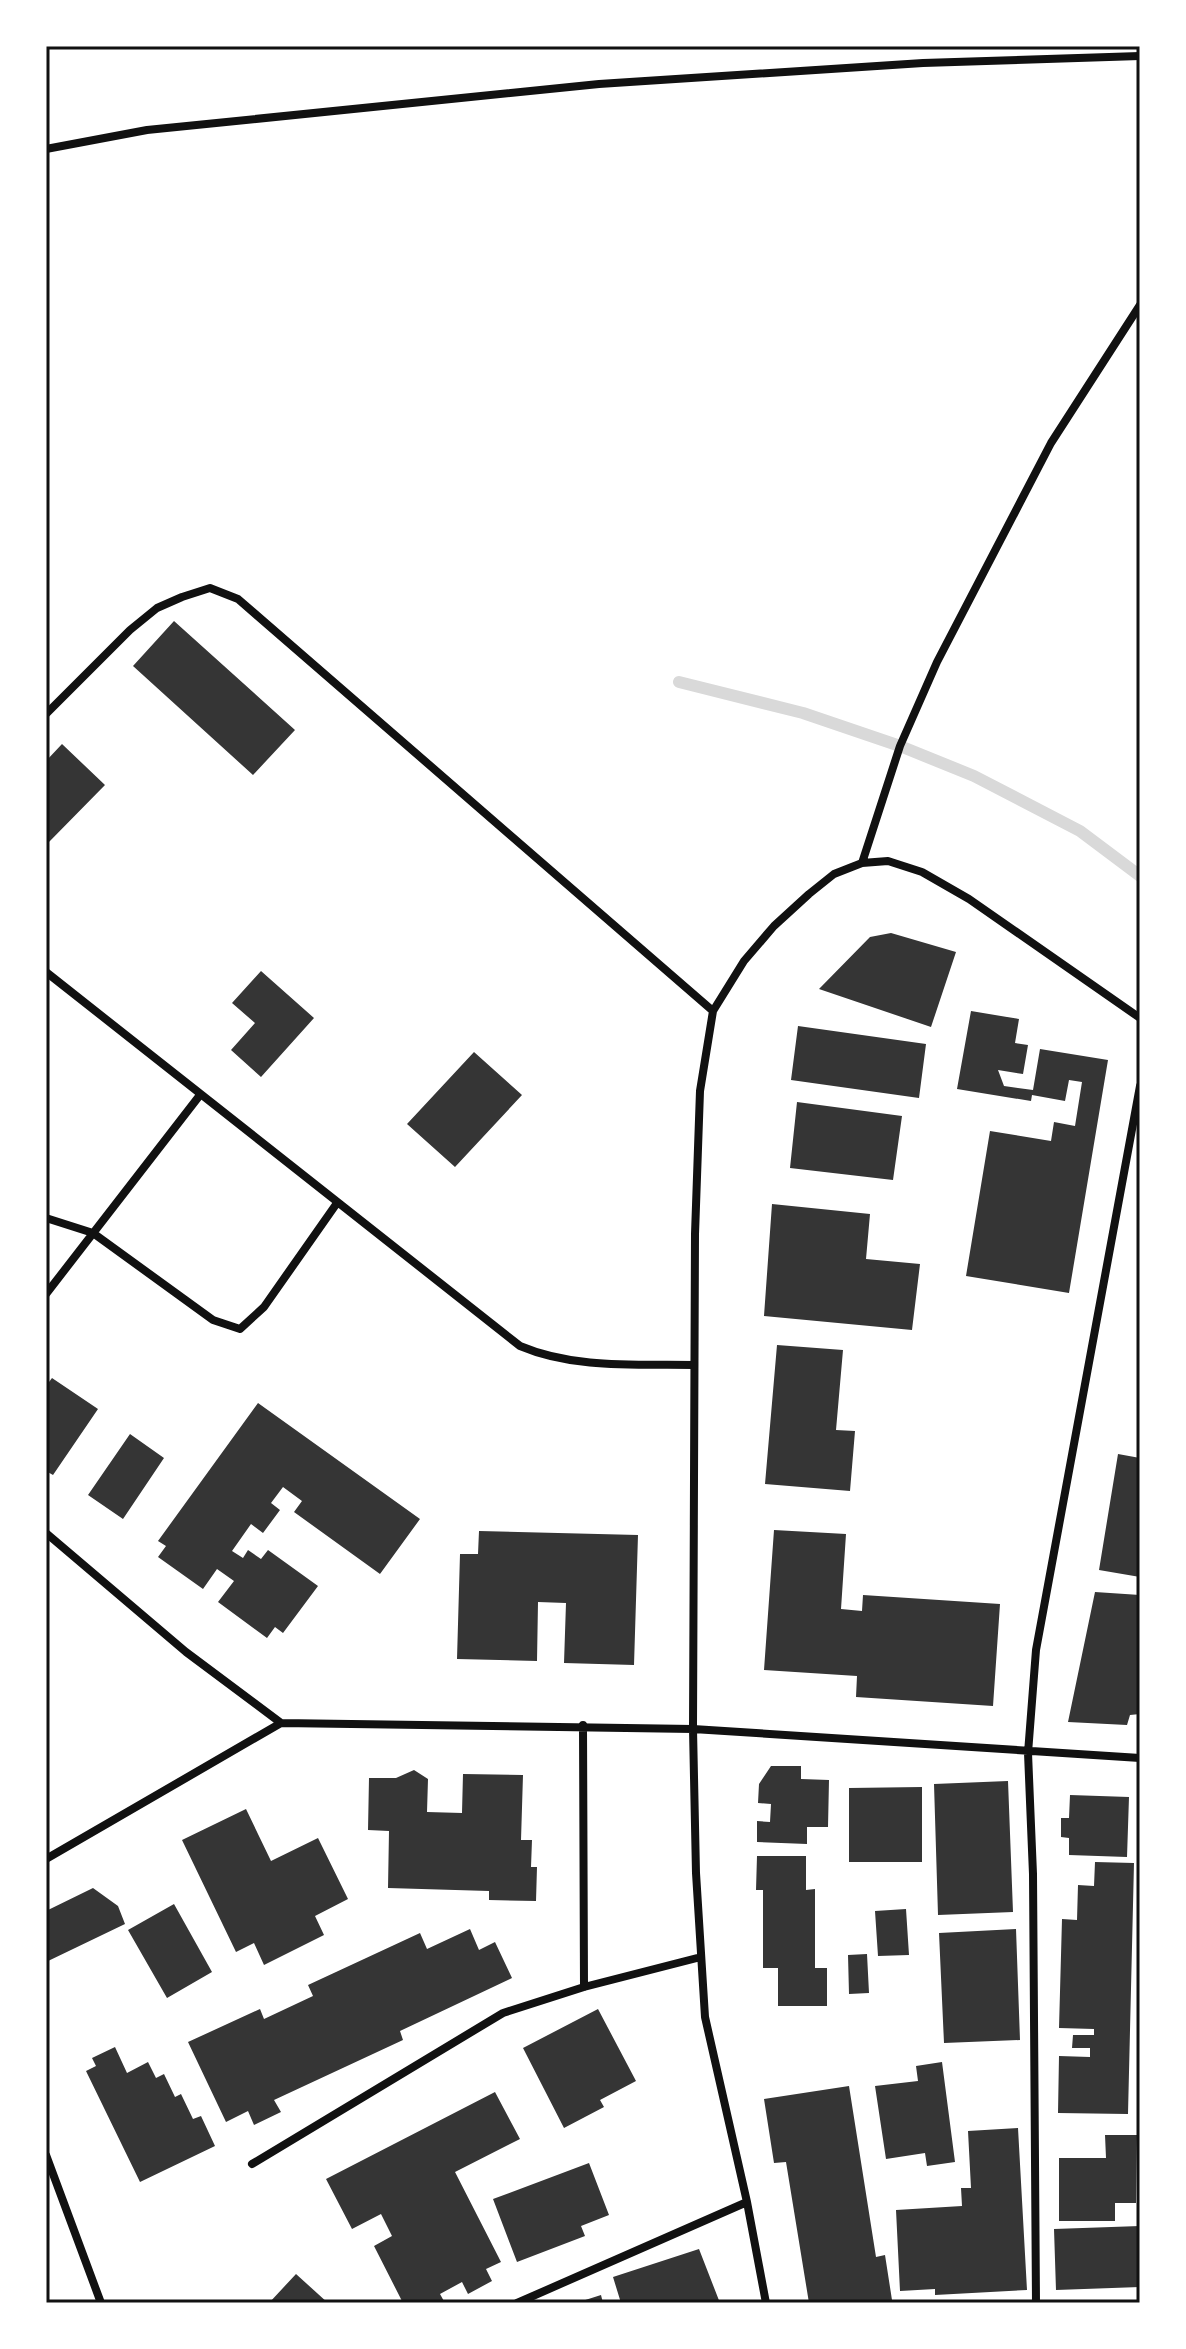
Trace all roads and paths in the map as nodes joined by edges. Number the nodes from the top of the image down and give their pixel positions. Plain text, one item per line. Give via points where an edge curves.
1 (1140, 56) edge
2 (46, 149) edge
3 (1140, 305) edge
4 (46, 714) edge
5 (862, 863) junction
6 (46, 972) edge
7 (713, 1011) junction
8 (1140, 1018) edge
9 (1140, 1086) edge
10 (200, 1095) junction
11 (337, 1203) junction
12 (46, 1218) edge
13 (93, 1233) junction
14 (46, 1294) edge
15 (694, 1365) junction
16 (46, 1533) edge
17 (281, 1723) junction
18 (583, 1725) junction
19 (693, 1729) junction
20 (1028, 1753) junction
21 (1140, 1758) edge
22 (46, 1859) edge
23 (701, 1957) junction
24 (584, 1987) junction
25 (46, 2155) edge
26 (252, 2164) dead end
27 (747, 2202) junction
28 (101, 2303) edge
29 (517, 2303) edge
30 (766, 2303) edge
31 (1036, 2303) edge

1 - 2 street via 923,63 599,84 147,130
3 - 5 street via 1051,443 937,662 900,746
4 - 7 street via 157,608 210,588 238,599
5 - 7 street via 834,874 774,926
5 - 8 street via 888,861 922,872
6 - 10 street
7 - 15 street via 697,1122
9 - 20 street via 1036,1650
10 - 11 street
10 - 13 street
11 - 13 street via 264,1307 240,1329 213,1320
11 - 15 street via 520,1346 590,1363
12 - 13 street
13 - 14 street
15 - 19 street
16 - 17 street via 186,1652
17 - 18 street
17 - 22 street
18 - 19 street
18 - 24 street
19 - 20 street
19 - 23 street
20 - 21 street
20 - 31 street
23 - 24 street
23 - 27 street via 713,2061
24 - 26 street via 503,2013
25 - 28 street
27 - 29 street
27 - 30 street

